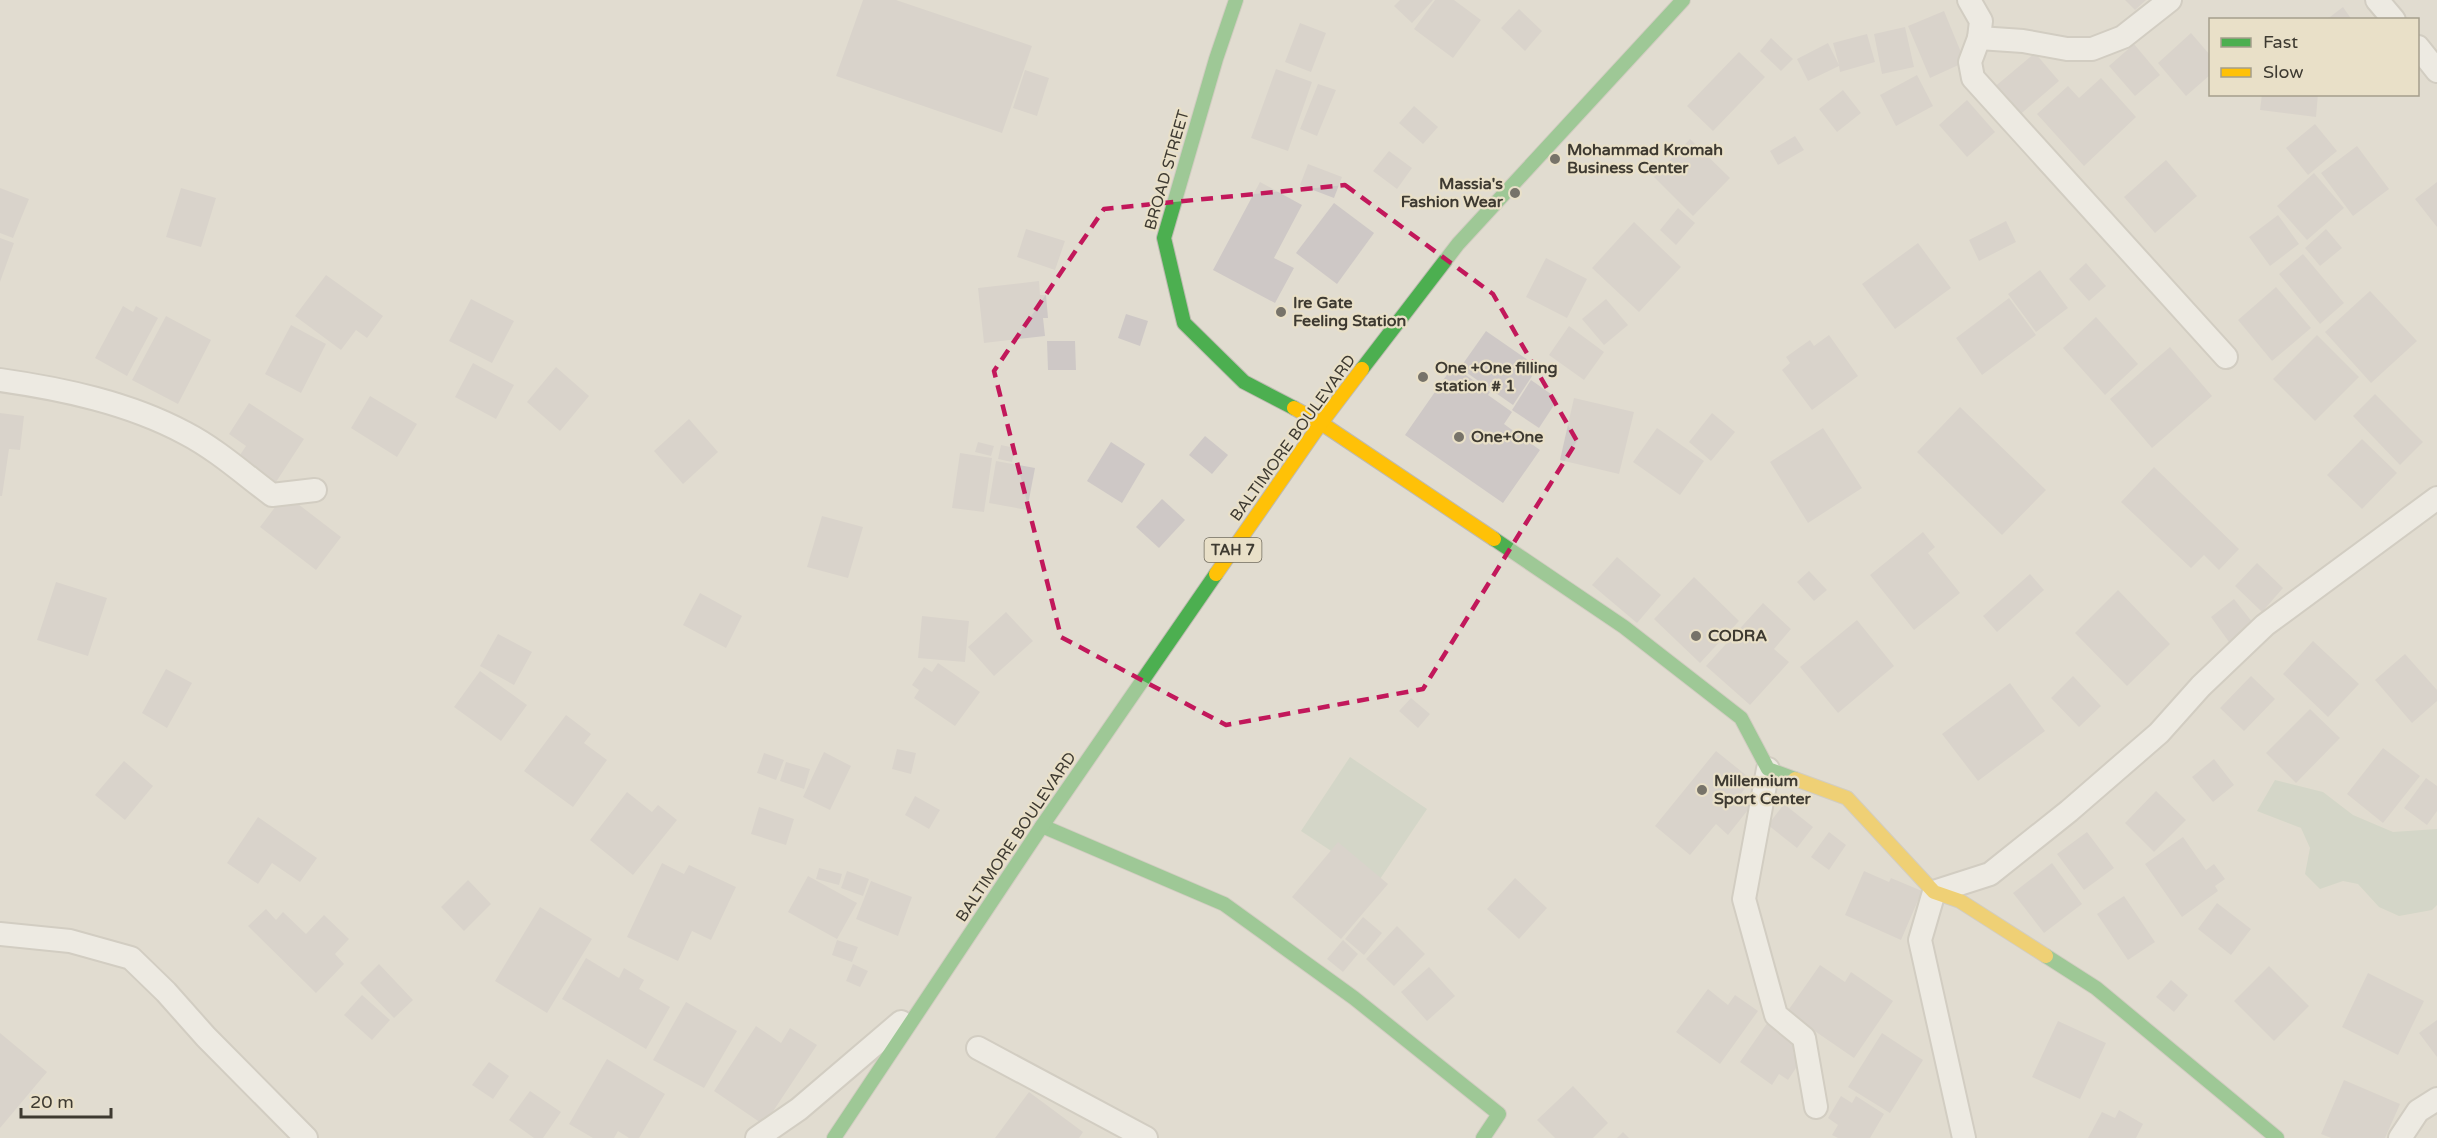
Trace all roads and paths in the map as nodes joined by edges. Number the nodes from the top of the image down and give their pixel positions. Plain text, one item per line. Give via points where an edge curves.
1 (1236, 0) edge
2 (1683, 0) edge
3 (1969, 0) edge
4 (2170, 0) edge
5 (2377, 0) edge
6 (2392, 18) edge
7 (1978, 38) junction
8 (2419, 48) edge
9 (2437, 71) edge
10 (2226, 357) dead end
11 (0, 380) edge
12 (1321, 423) junction
13 (315, 490) dead end
14 (2437, 498) edge
15 (1768, 769) junction
16 (1042, 826) junction
17 (1934, 892) junction
18 (0, 934) edge
19 (925, 1001) junction
20 (978, 1048) dead end
21 (2437, 1099) edge
22 (1816, 1107) dead end
23 (1147, 1137) edge
24 (306, 1138) edge
25 (757, 1138) edge
26 (834, 1138) edge
27 (1483, 1138) edge
28 (1964, 1138) edge
29 (2277, 1138) edge
30 (2400, 1138) edge

1 - 12 main road, BROAD STREET via 1164,238 1184,323 1244,382
2 - 12 main road, BALTIMORE BOULEVARD / TAH 7 via 1458,244
3 - 7 street via 1981,21
4 - 7 street via 2123,37 2091,49
5 - 6 street
7 - 10 street via 1970,62 1973,78
8 - 9 street
11 - 13 street via 53,388 140,412 186,434 272,495
12 - 15 main road, BROAD STREET via 1633,634 1741,718
12 - 16 main road, BALTIMORE BOULEVARD / TAH 7
14 - 17 street via 2265,625 2158,733 1990,874
15 - 17 main road via 1847,798
15 - 22 street via 1744,899 1776,1016 1804,1038
16 - 19 main road, BALTIMORE BOULEVARD / TAH 7
16 - 27 main road via 1224,904 1354,998 1499,1114
17 - 28 street via 1920,940
17 - 29 main road via 1960,901 2096,988
18 - 24 street via 70,940 130,958
19 - 25 street via 799,1109
19 - 26 main road, BALTIMORE BOULEVARD / TAH 7
20 - 23 street
21 - 30 street via 2418,1111

